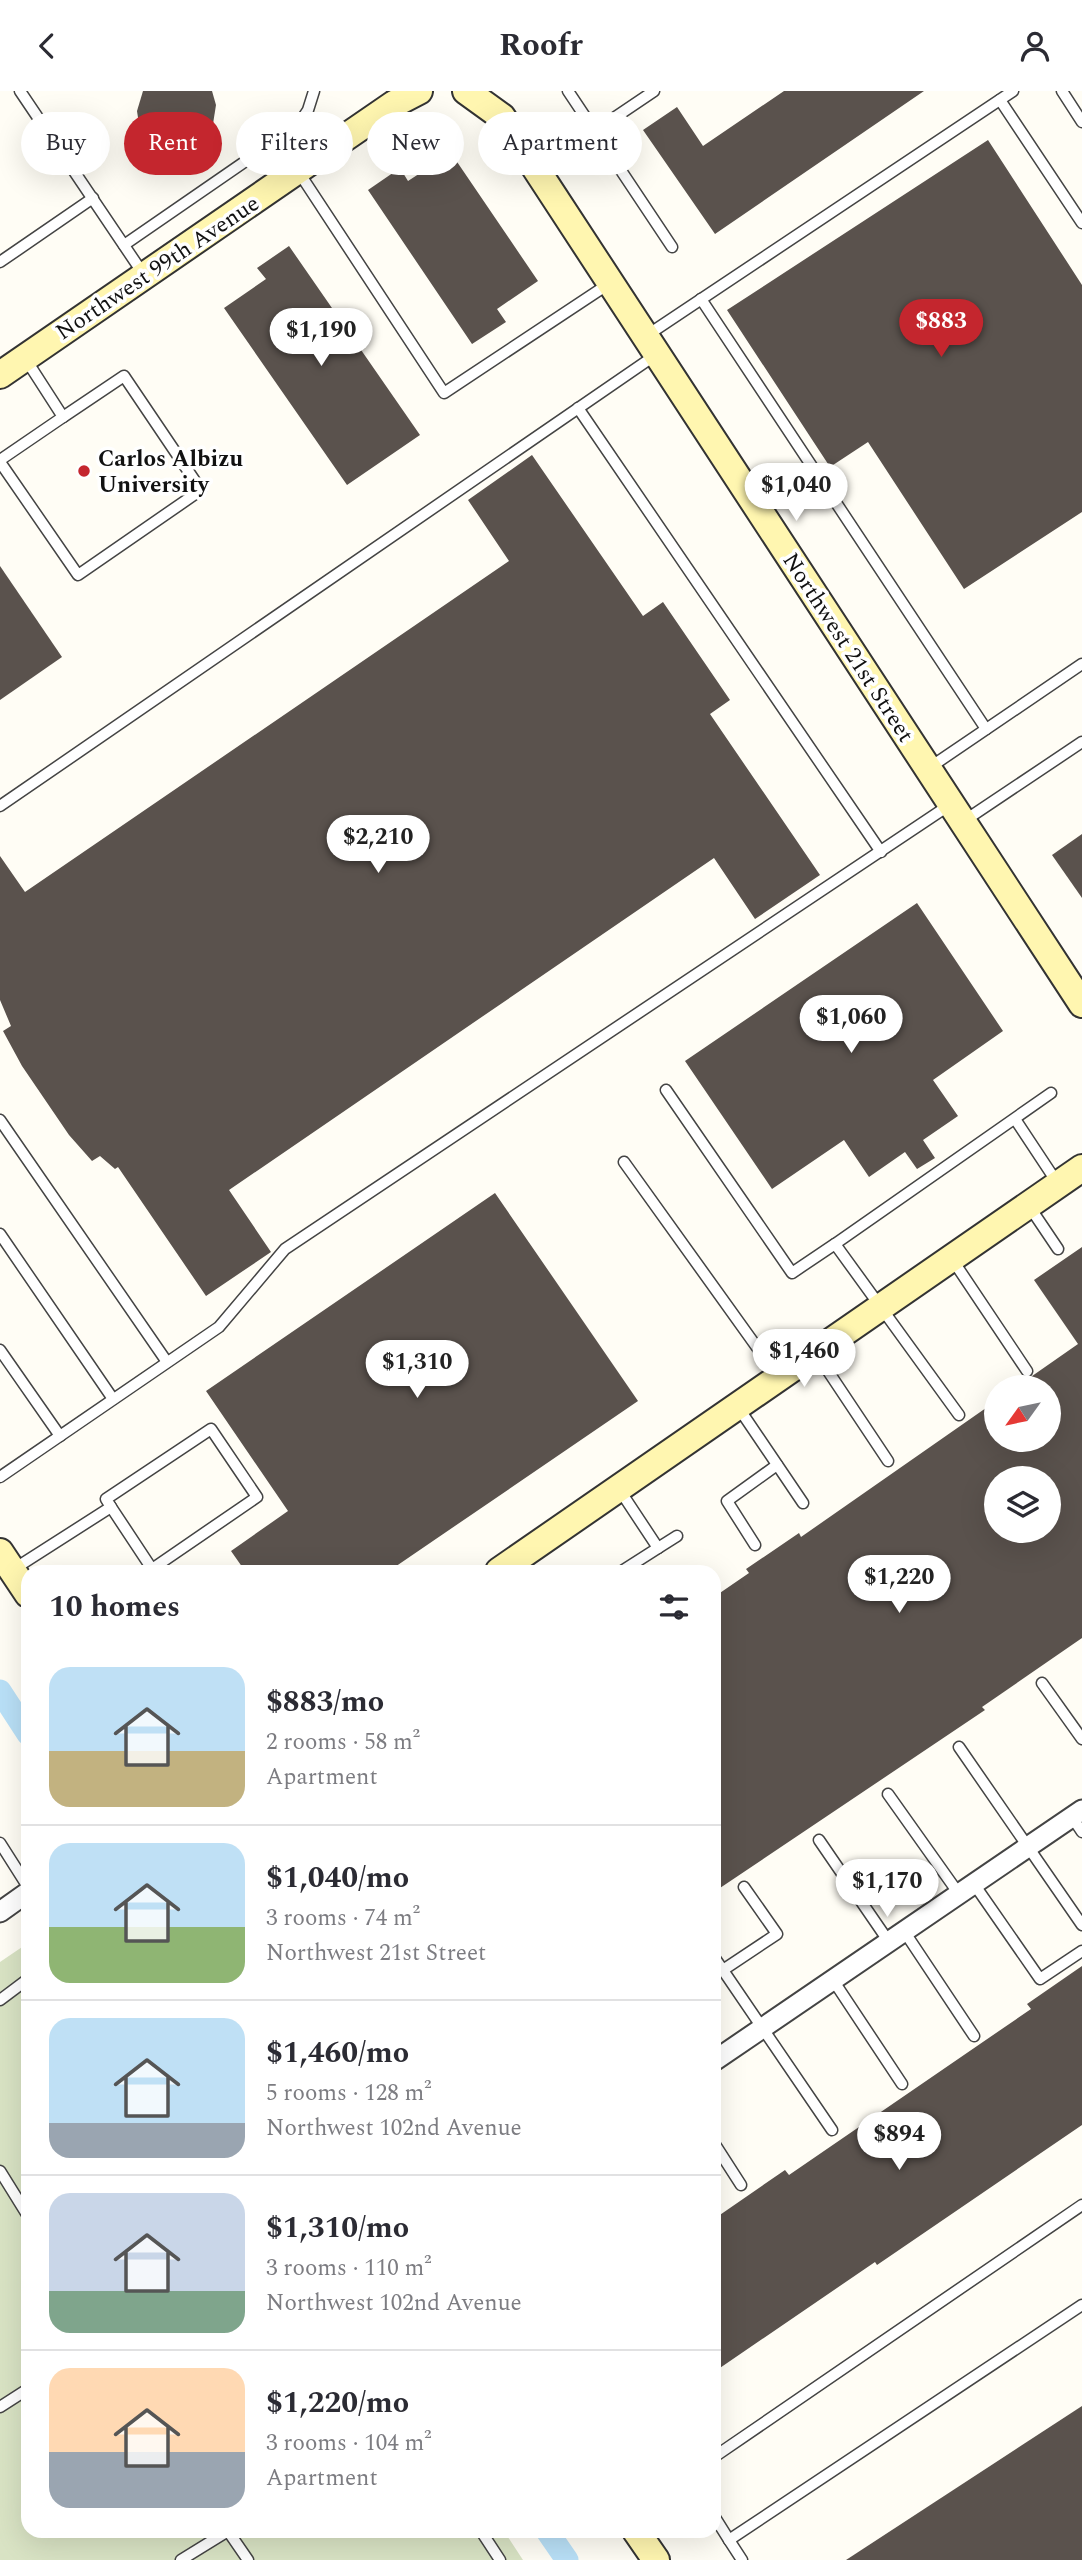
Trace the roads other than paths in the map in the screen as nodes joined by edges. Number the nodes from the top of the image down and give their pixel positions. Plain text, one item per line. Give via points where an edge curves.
1 (20, 91) edge
2 (314, 91) edge
3 (419, 91) edge
4 (466, 91) edge
5 (568, 91) edge
6 (654, 91) edge
7 (1013, 91) edge
8 (1062, 91) edge
9 (1000, 100) junction
10 (495, 112) edge
11 (582, 112) edge
12 (623, 112) edge
13 (1082, 122) edge
14 (353, 132) edge
15 (291, 175) edge
16 (301, 175) edge
17 (540, 175) edge
18 (624, 175) edge
19 (93, 198) junction
20 (1082, 223) edge
21 (124, 245) junction
22 (671, 247) dead end
23 (0, 262) edge
24 (145, 275) junction
25 (610, 282) junction
26 (701, 299) junction
27 (651, 345) junction
28 (25, 357) junction
29 (0, 375) edge
30 (578, 408) junction
31 (63, 417) junction
32 (0, 461) edge
33 (1082, 664) edge
34 (986, 729) junction
35 (1082, 742) edge
36 (928, 768) junction
37 (0, 806) edge
38 (958, 813) junction
39 (881, 852) junction
40 (1082, 1004) edge
41 (666, 1090) dead end
42 (1051, 1094) dead end
43 (1014, 1119) junction
44 (0, 1120) edge
45 (624, 1162) dead end
46 (1082, 1168) edge
47 (1059, 1184) junction
48 (1028, 1205) junction
49 (0, 1234) edge
50 (835, 1244) junction
51 (1058, 1249) dead end
52 (951, 1258) junction
53 (881, 1307) junction
54 (0, 1350) edge
55 (815, 1353) junction
56 (167, 1362) junction
57 (1027, 1371) dead end
58 (779, 1378) junction
59 (113, 1399) junction
60 (737, 1406) junction
61 (959, 1415) dead end
62 (60, 1436) junction
63 (888, 1461) dead end
64 (777, 1465) junction
65 (0, 1477) edge
66 (619, 1488) junction
67 (803, 1503) dead end
68 (111, 1507) junction
69 (677, 1536) dead end
70 (755, 1545) dead end
71 (658, 1549) junction
72 (6, 1561) edge
73 (150, 1565) edge
74 (160, 1565) edge
75 (508, 1565) edge
76 (632, 1565) edge
77 (21, 1584) edge
78 (1042, 1683) dead end
79 (1082, 1739) edge
80 (959, 1747) dead end
81 (888, 1794) dead end
82 (1079, 1820) edge
83 (819, 1840) dead end
84 (0, 1843) edge
85 (1029, 1846) junction
86 (21, 1878) edge
87 (744, 1887) dead end
88 (966, 1889) junction
89 (21, 1896) edge
90 (0, 1912) edge
91 (1082, 1924) edge
92 (897, 1937) junction
93 (1082, 1951) edge
94 (721, 1968) edge
95 (723, 1971) junction
96 (833, 1980) junction
97 (21, 1984) edge
98 (0, 2000) edge
99 (763, 2028) junction
100 (974, 2036) dead end
101 (721, 2056) edge
102 (902, 2084) dead end
103 (832, 2130) dead end
104 (721, 2154) edge
105 (0, 2171) edge
106 (741, 2185) dead end
107 (21, 2205) edge
108 (1082, 2205) edge
109 (1082, 2305) edge
110 (21, 2394) edge
111 (0, 2407) edge
112 (721, 2452) edge
113 (721, 2527) edge
114 (217, 2538) edge
115 (233, 2538) edge
116 (486, 2538) edge
117 (641, 2538) edge
118 (729, 2540) junction
119 (181, 2560) edge
120 (248, 2560) edge
121 (500, 2560) edge
122 (656, 2560) edge
123 (742, 2560) edge

1 - 19 lane
2 - 21 lane via 298,125
3 - 14 street, Northwest 99th Avenue
4 - 10 street, Northwest 21st Street
5 - 11 lane
6 - 12 lane
7 - 9 lane
8 - 13 lane
9 - 20 lane
9 - 26 lane
15 - 24 street, Northwest 99th Avenue
16 - 25 lane via 444,393
17 - 25 street, Northwest 21st Street
18 - 22 lane
19 - 21 lane
19 - 23 lane
21 - 24 lane
24 - 28 street, Northwest 99th Avenue
25 - 27 street, Northwest 21st Street
26 - 27 lane
26 - 34 lane
27 - 30 lane
27 - 36 street, Northwest 21st Street
28 - 29 street, Northwest 99th Avenue
28 - 31 lane
30 - 37 lane
30 - 39 lane
31 - 32 lane
31 - 32 lane via 124,376 201,490 78,575
33 - 34 lane
34 - 36 lane
35 - 38 lane
36 - 38 street, Northwest 21st Street
38 - 39 lane
38 - 40 street, Northwest 21st Street
39 - 56 lane via 285,1249 219,1327
41 - 50 lane via 792,1273
42 - 43 lane
43 - 47 lane
43 - 50 lane
44 - 56 lane
45 - 58 lane
46 - 47 street
47 - 48 street
48 - 51 lane
48 - 52 street
49 - 59 lane
50 - 53 lane
52 - 53 street
52 - 57 lane
53 - 55 street
53 - 61 lane
54 - 62 lane
55 - 58 street
55 - 63 lane
56 - 59 lane
58 - 60 street
59 - 62 lane
60 - 64 lane
60 - 66 street
62 - 65 lane
64 - 67 lane
64 - 70 lane via 727,1501
66 - 71 lane
66 - 75 street
68 - 72 lane
68 - 73 lane
68 - 74 lane via 106,1499 211,1429 257,1497
69 - 71 lane
71 - 76 lane
72 - 77 street
78 - 79 lane
80 - 85 lane
81 - 88 lane
82 - 85 street
83 - 92 lane
84 - 86 lane
85 - 88 street
85 - 91 lane
87 - 95 lane via 777,1934
88 - 92 street
88 - 93 lane via 1040,1979
89 - 90 street
92 - 96 street
92 - 100 lane
94 - 95 lane
95 - 99 lane
96 - 99 street
96 - 102 lane
97 - 98 lane
99 - 101 street
99 - 103 lane
104 - 106 lane
105 - 107 lane
108 - 112 lane
109 - 118 lane
110 - 111 lane
113 - 118 lane
114 - 119 lane
115 - 120 lane
116 - 121 lane
117 - 122 street
118 - 123 lane

